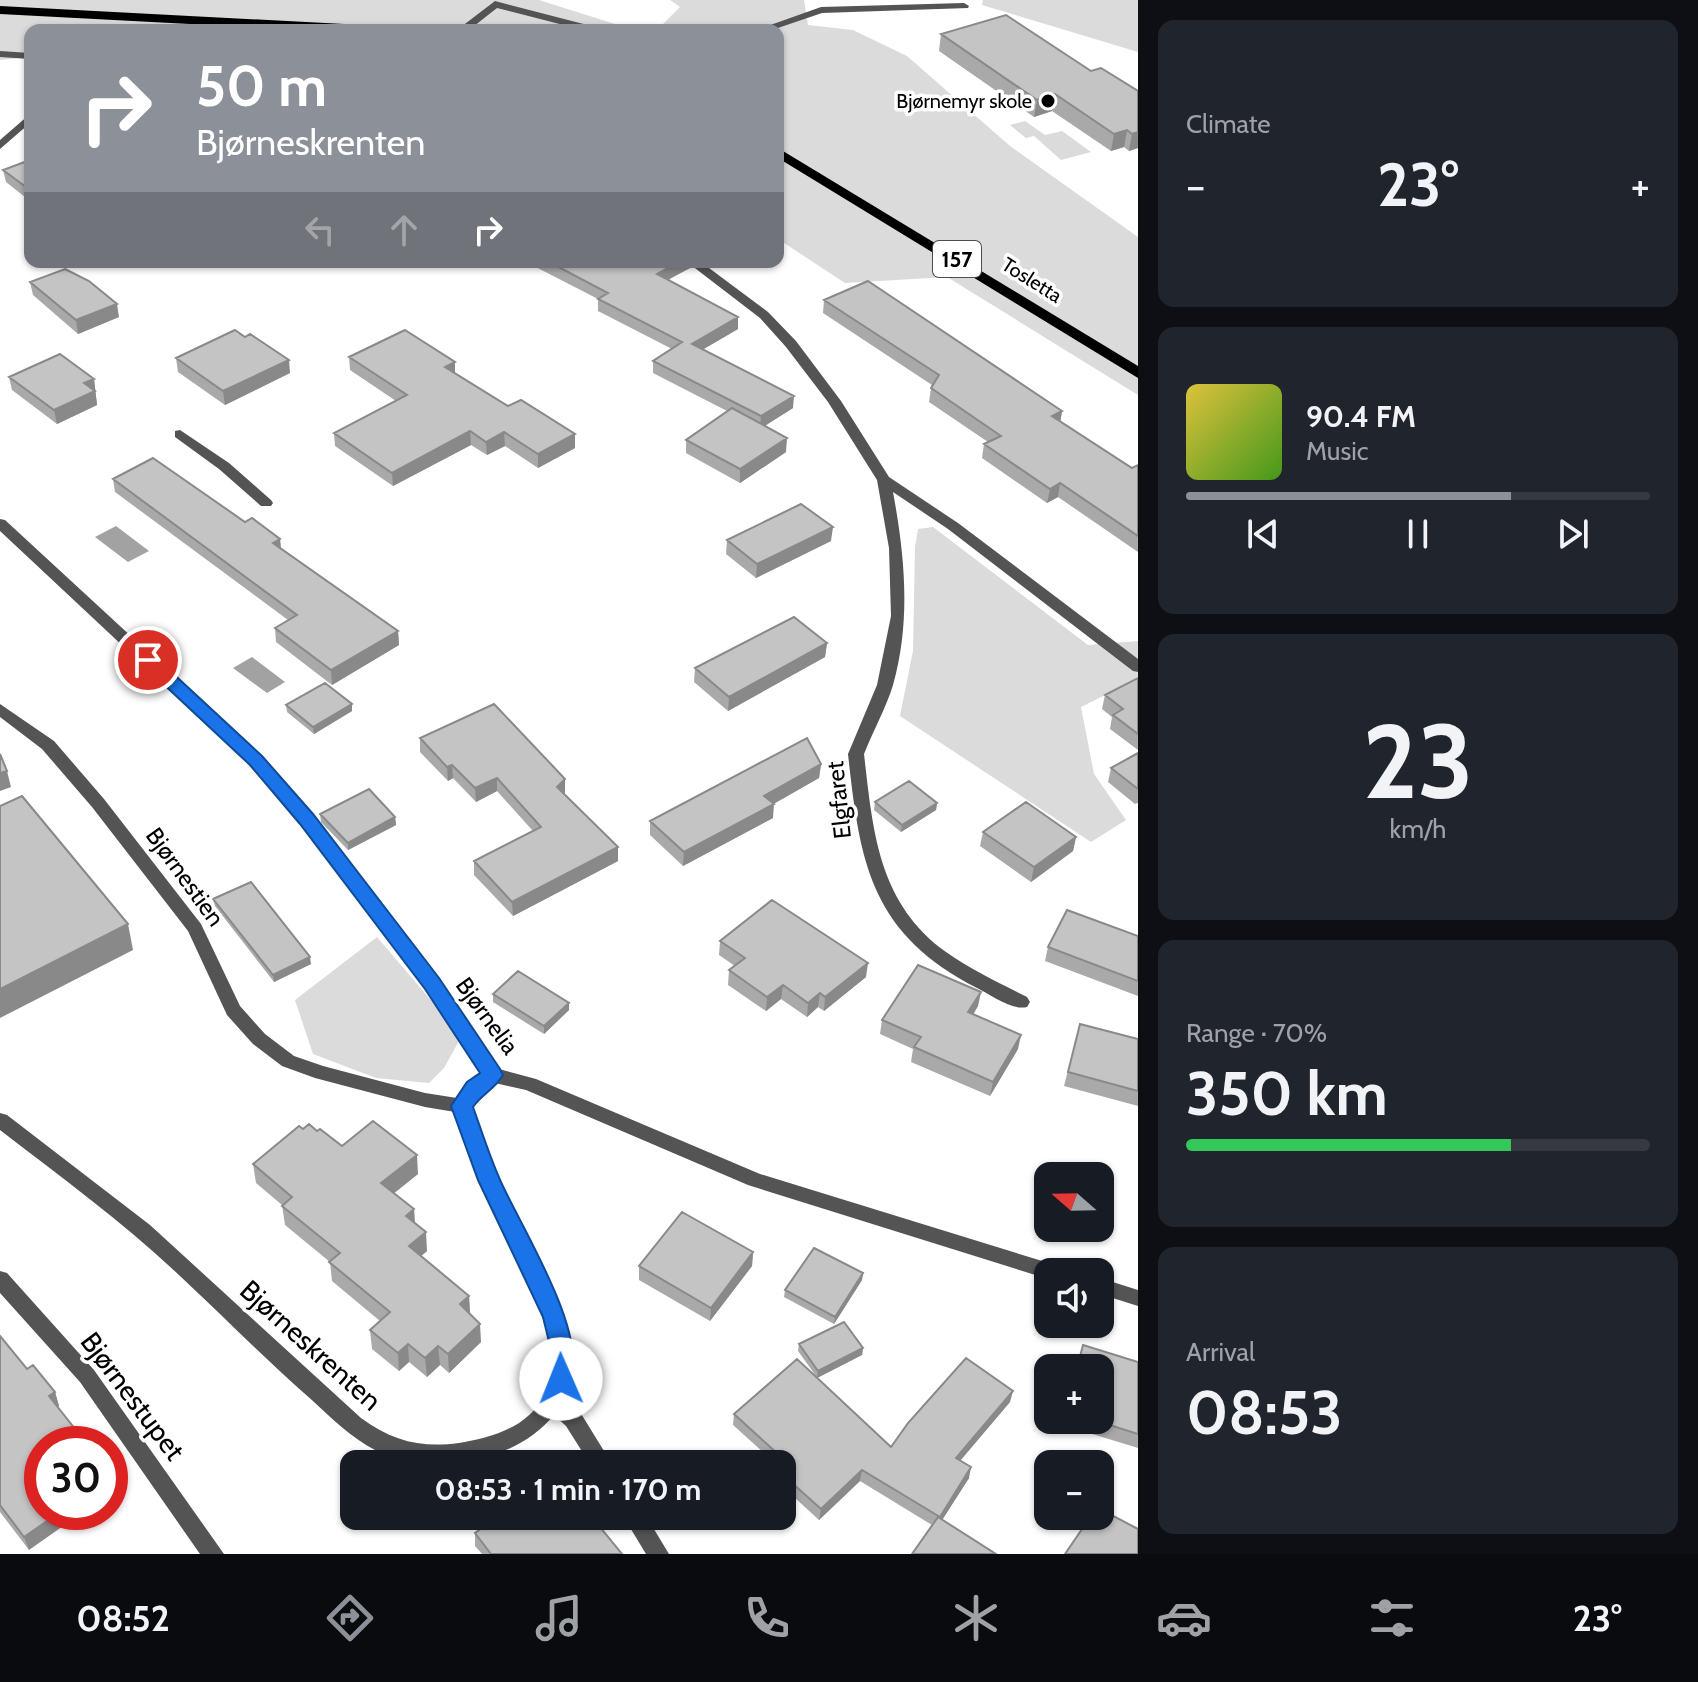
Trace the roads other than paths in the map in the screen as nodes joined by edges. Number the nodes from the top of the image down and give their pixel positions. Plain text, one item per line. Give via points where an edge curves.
1 (964, 6) dead end
2 (0, 10) edge
3 (267, 24) edge
4 (470, 24) edge
5 (572, 24) edge
6 (779, 24) edge
7 (0, 54) edge
8 (24, 56) edge
9 (24, 123) edge
10 (0, 146) edge
11 (784, 156) edge
12 (701, 268) edge
13 (1138, 373) edge
14 (180, 434) dead end
15 (884, 480) junction
16 (266, 503) dead end
17 (0, 523) edge
18 (1138, 667) edge
19 (0, 709) edge
20 (1021, 1002) dead end
21 (493, 1075) junction
22 (462, 1106) junction
23 (0, 1120) edge
24 (1034, 1266) edge
25 (0, 1279) edge
26 (1114, 1290) edge
27 (1138, 1298) edge
28 (553, 1401) junction
29 (593, 1450) edge
30 (643, 1530) edge
31 (213, 1554) edge
32 (658, 1554) edge

1 - 6 street via 821,10
2 - 3 main road
4 - 5 street via 495,4
7 - 8 street
9 - 10 street
11 - 13 main road, Tosletta / 157
12 - 15 street, Elgfaret via 764,315 791,344
14 - 16 street
15 - 18 street, Elgfaret
15 - 20 street, Elgfaret via 896,548 898,616 885,685 856,754 871,861 901,924 945,962
17 - 21 street, Bjørnelia via 256,761 432,984
19 - 22 street, Bjørnestien via 48,745 98,803 195,928 233,1010 259,1039 288,1061 321,1073
21 - 22 street via 474,1088
21 - 24 street, Bjørnelia via 530,1084 755,1180
22 - 28 street, Bjørneskrenten via 489,1180 555,1317 563,1354
23 - 28 street, Bjørneskrenten via 140,1229 352,1423 385,1444 448,1454 489,1446 518,1437 539,1422
25 - 31 street, Bjørnestupet via 87,1376
26 - 27 street
28 - 29 street via 573,1419
30 - 32 street

